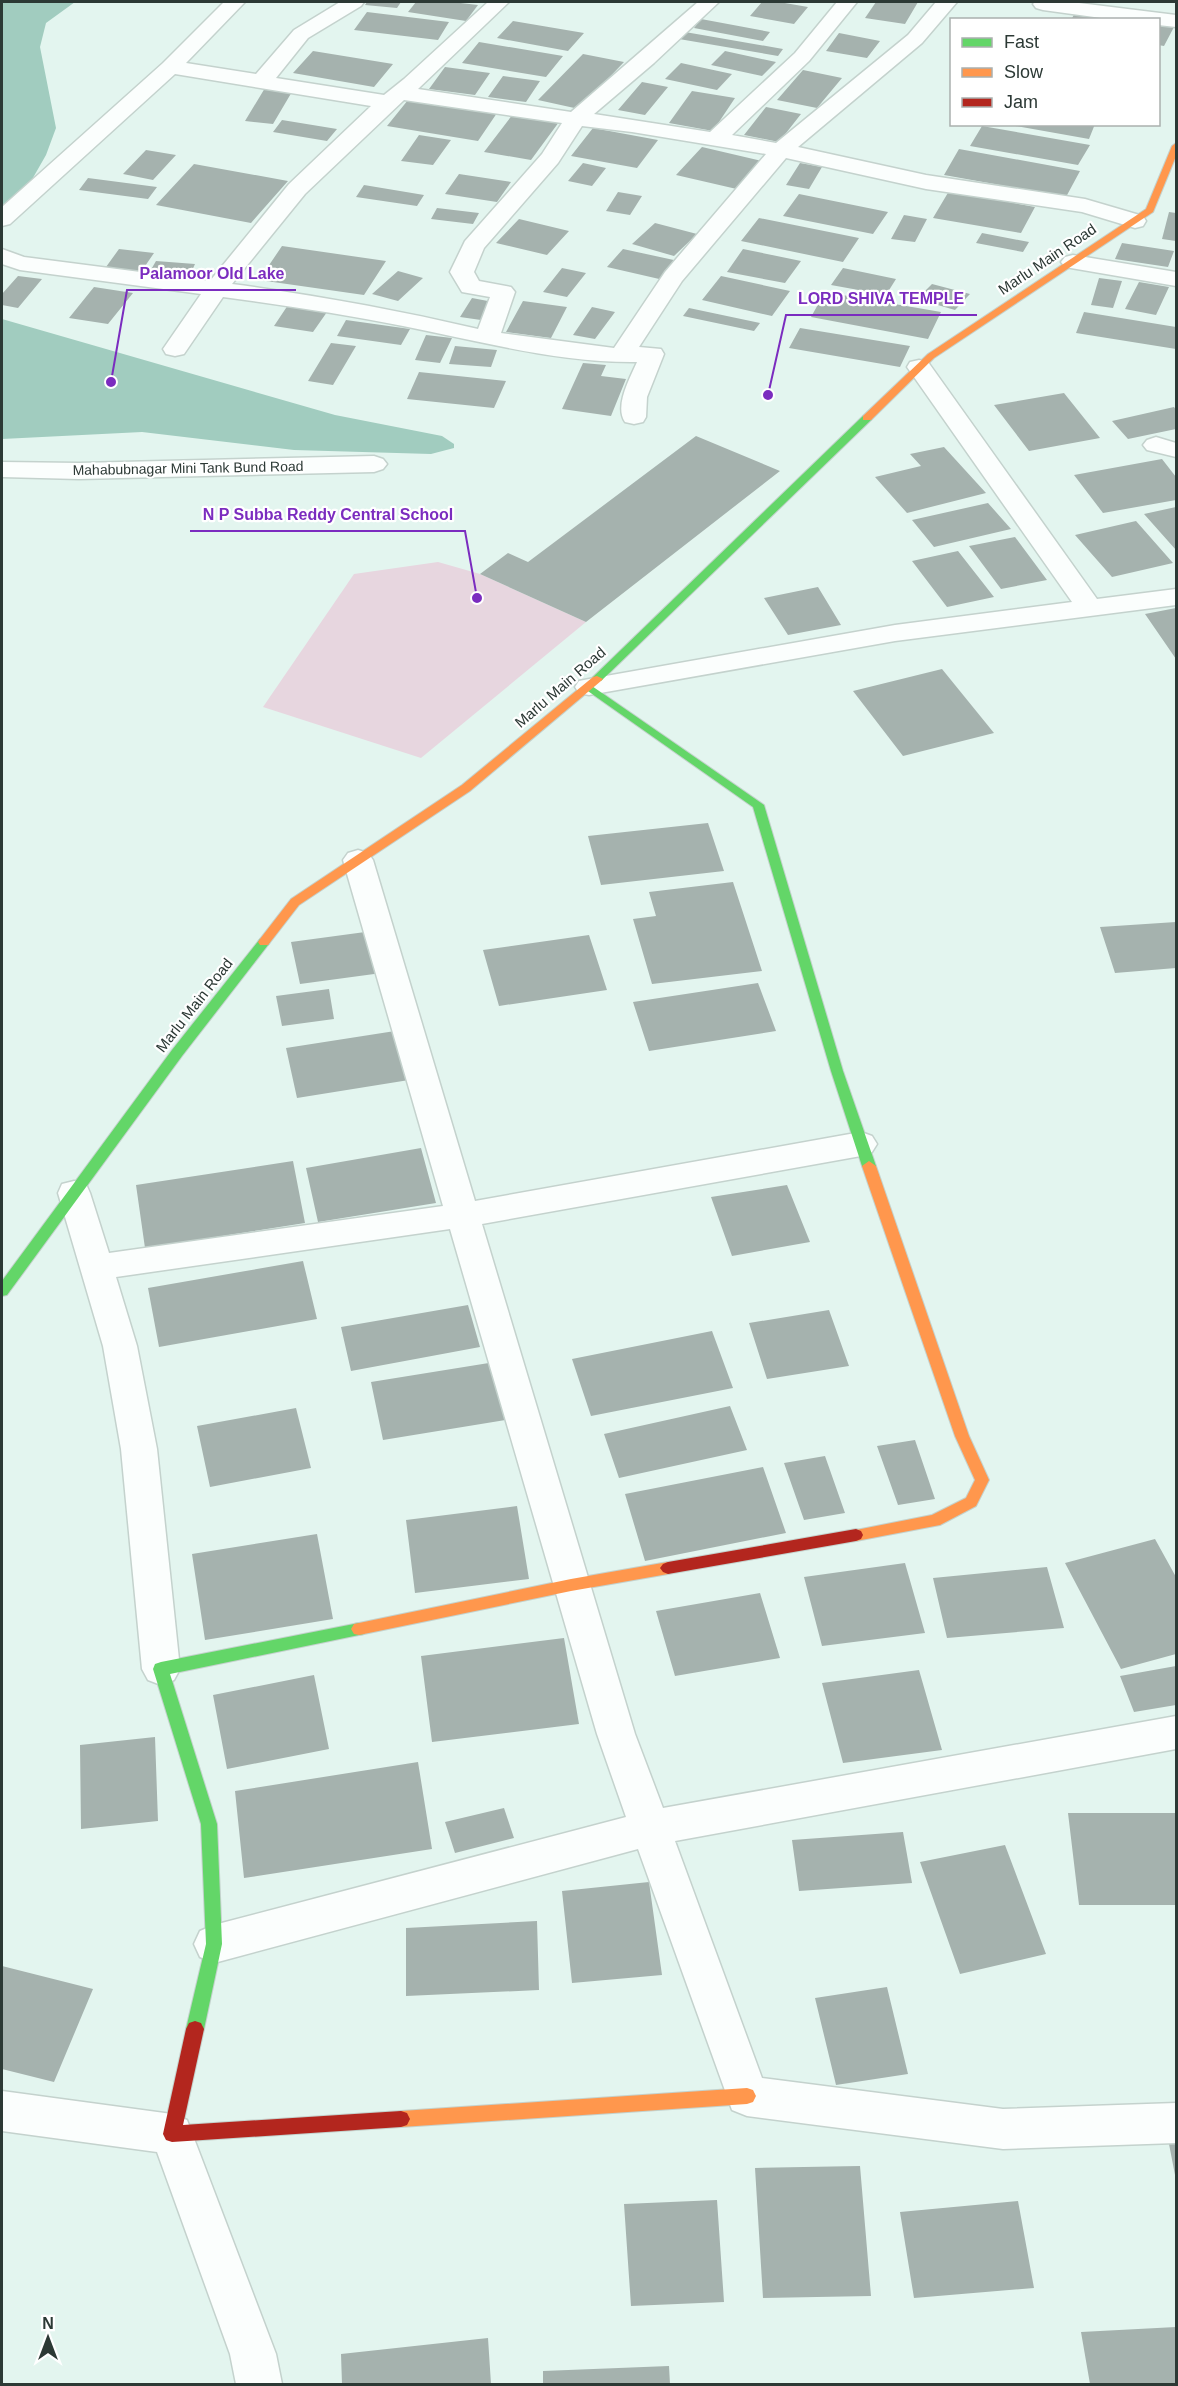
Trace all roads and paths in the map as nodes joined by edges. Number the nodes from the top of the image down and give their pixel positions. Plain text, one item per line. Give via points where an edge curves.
1 (235, 2) edge
2 (354, 2) edge
3 (499, 2) edge
4 (709, 2) edge
5 (847, 2) edge
6 (946, 2) edge
7 (1043, 4) dead end
8 (1153, 18) edge
9 (1160, 19) edge
10 (1176, 21) edge
11 (171, 67) junction
12 (262, 81) junction
13 (394, 97) junction
14 (576, 119) junction
15 (715, 139) junction
16 (1176, 146) edge
17 (781, 150) junction
18 (2, 219) edge
19 (1135, 220) junction
20 (2, 256) edge
21 (1073, 262) junction
22 (1176, 279) edge
23 (217, 288) junction
24 (487, 338) junction
25 (175, 349) dead end
26 (621, 354) junction
27 (920, 367) junction
28 (634, 417) dead end
29 (374, 464) dead end
30 (2, 470) edge
31 (1176, 597) edge
32 (1090, 609) junction
33 (589, 687) junction
34 (358, 860) junction
35 (861, 1144) junction
36 (74, 1193) junction
37 (463, 1215) junction
38 (96, 1267) junction
39 (2, 1291) edge
40 (571, 1585) junction
41 (161, 1669) junction
42 (1176, 1732) edge
43 (650, 1828) junction
44 (214, 1944) junction
45 (747, 2096) junction
46 (2, 2111) edge
47 (1176, 2123) edge
48 (172, 2134) junction
49 (259, 2385) edge

1 - 11 street
2 - 12 street via 301,34
3 - 13 street
4 - 14 street
5 - 15 street via 802,57
6 - 17 street via 915,39
7 - 8 street
9 - 10 street
11 - 12 street
11 - 18 street
12 - 13 street
13 - 14 street
13 - 23 street via 297,189
14 - 15 street
14 - 24 street via 550,158 473,246 462,272 470,287 503,292
15 - 17 street
16 - 19 street, Marlu Main Road via 1150,210
17 - 19 street via 926,182 1085,206
17 - 26 street via 673,277
19 - 21 street, Marlu Main Road
20 - 23 street via 20,263
21 - 22 street
21 - 27 street, Marlu Main Road
23 - 24 street via 404,319
23 - 25 street
24 - 26 street via 603,355
26 - 28 street via 652,354 635,396
27 - 32 street
27 - 33 street, Marlu Main Road
29 - 30 street, Mahabubnagar Mini Tank Bund Road
31 - 32 street
32 - 33 street via 895,633
33 - 34 street, Marlu Main Road via 466,788
33 - 35 street via 758,805
34 - 36 street, Marlu Main Road via 295,902
34 - 37 street
35 - 37 street
35 - 40 street via 962,1436 982,1480 971,1502 935,1521
36 - 38 street
36 - 39 street, Marlu Main Road
37 - 38 street
37 - 40 street
38 - 41 street via 120,1346 139,1449
40 - 41 street
40 - 43 street via 616,1734
41 - 44 street via 209,1824
42 - 43 street
43 - 44 street
43 - 45 street
44 - 48 street
45 - 47 street via 1003,2129
45 - 48 street
46 - 48 street
48 - 49 street via 253,2354

